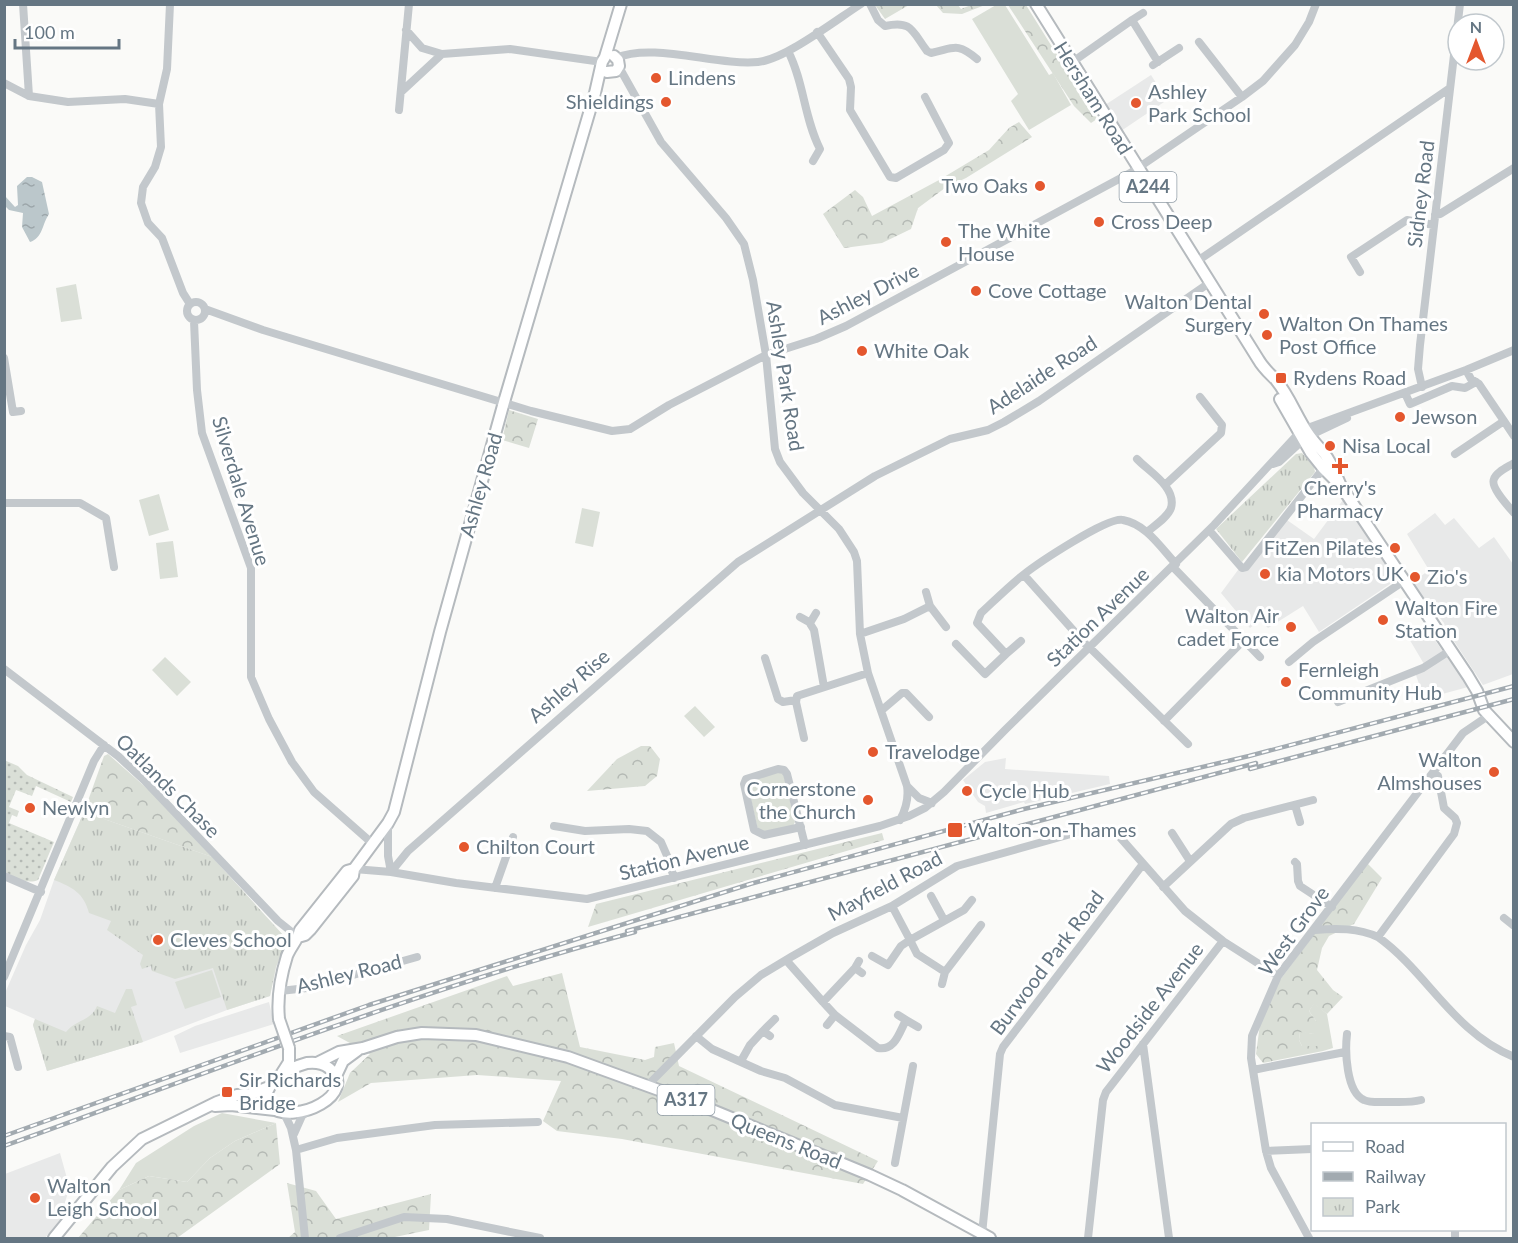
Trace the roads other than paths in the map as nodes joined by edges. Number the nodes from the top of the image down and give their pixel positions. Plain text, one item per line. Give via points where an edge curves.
1 (23, 4) edge
2 (170, 4) edge
3 (409, 4) edge
4 (621, 4) edge
5 (861, 4) edge
6 (870, 4) edge
7 (1036, 4) edge
8 (1316, 4) edge
9 (1460, 4) edge
10 (1143, 13) dead end
11 (1132, 20) junction
12 (406, 30) junction
13 (817, 32) junction
14 (1199, 42) dead end
15 (1179, 48) dead end
16 (788, 51) junction
17 (442, 54) junction
18 (977, 59) dead end
19 (1071, 63) junction
20 (611, 64) junction
21 (4, 83) edge
22 (1450, 88) junction
23 (401, 92) junction
24 (29, 96) junction
25 (925, 97) dead end
26 (1242, 97) junction
27 (159, 104) junction
28 (399, 110) dead end
29 (813, 161) dead end
30 (1137, 168) junction
31 (1514, 168) edge
32 (1435, 215) junction
33 (1434, 225) junction
34 (1196, 262) junction
35 (1360, 272) dead end
36 (1209, 282) junction
37 (190, 304) junction
38 (205, 309) junction
39 (194, 321) junction
40 (1514, 350) edge
41 (766, 356) junction
42 (4, 358) edge
43 (1466, 370) junction
44 (1476, 382) junction
45 (1422, 387) junction
46 (1405, 393) junction
47 (1200, 398) dead end
48 (504, 402) junction
49 (21, 411) dead end
50 (1504, 421) junction
51 (1304, 434) junction
52 (1514, 436) edge
53 (1455, 453) dead end
54 (1137, 459) dead end
55 (1514, 463) edge
56 (1326, 465) junction
57 (1165, 484) junction
58 (4, 503) edge
59 (821, 511) junction
60 (1514, 513) edge
61 (1209, 530) junction
62 (1147, 532) junction
63 (1174, 565) junction
64 (114, 567) dead end
65 (1023, 575) junction
66 (1404, 581) junction
67 (926, 592) dead end
68 (930, 606) junction
69 (816, 613) dead end
70 (800, 617) dead end
71 (810, 623) junction
72 (946, 627) dead end
73 (860, 634) junction
74 (1021, 641) dead end
75 (1243, 641) junction
76 (956, 644) dead end
77 (1090, 648) junction
78 (1451, 650) junction
79 (1006, 654) junction
80 (1260, 657) dead end
81 (765, 658) dead end
82 (1289, 662) dead end
83 (4, 669) edge
84 (868, 673) junction
85 (824, 687) junction
86 (796, 700) junction
87 (1338, 702) dead end
88 (882, 710) junction
89 (1488, 716) junction
90 (929, 717) dead end
91 (1164, 721) junction
92 (804, 738) dead end
93 (1514, 742) edge
94 (1188, 744) dead end
95 (104, 745) junction
96 (1434, 773) junction
97 (907, 786) junction
98 (1313, 800) dead end
99 (932, 803) junction
100 (1295, 805) junction
101 (900, 820) junction
102 (1300, 822) dead end
103 (388, 823) junction
104 (554, 826) dead end
105 (801, 827) junction
106 (1172, 833) dead end
107 (513, 837) dead end
108 (373, 844) junction
109 (805, 845) junction
110 (1190, 861) junction
111 (1295, 862) dead end
112 (1143, 864) junction
113 (354, 869) junction
114 (391, 872) junction
115 (4, 876) edge
116 (674, 878) junction
117 (1164, 886) junction
118 (495, 888) junction
119 (41, 891) junction
120 (931, 896) dead end
121 (972, 900) dead end
122 (892, 906) junction
123 (1332, 907) junction
124 (1504, 918) dead end
125 (944, 920) junction
126 (981, 925) dead end
127 (1514, 926) edge
128 (1315, 930) junction
129 (298, 937) junction
130 (1378, 937) junction
131 (910, 940) junction
132 (1223, 940) junction
133 (872, 956) dead end
134 (417, 957) dead end
135 (786, 960) junction
136 (858, 967) dead end
137 (945, 972) junction
138 (1278, 976) junction
139 (4, 977) edge
140 (942, 984) dead end
141 (280, 991) junction
142 (823, 1002) junction
143 (835, 1015) junction
144 (898, 1015) dead end
145 (775, 1019) dead end
146 (906, 1020) junction
147 (827, 1025) dead end
148 (918, 1028) dead end
149 (1347, 1034) dead end
150 (4, 1036) edge
151 (696, 1036) junction
152 (1143, 1044) junction
153 (363, 1047) junction
154 (290, 1049) junction
155 (1345, 1052) junction
156 (1133, 1057) junction
157 (1514, 1057) edge
158 (741, 1061) junction
159 (312, 1063) junction
160 (913, 1066) dead end
161 (18, 1067) dead end
162 (1145, 1067) junction
163 (1253, 1070) junction
164 (281, 1074) junction
165 (336, 1076) junction
166 (647, 1086) junction
167 (269, 1087) junction
168 (1421, 1100) dead end
169 (209, 1106) junction
170 (279, 1111) junction
171 (309, 1111) junction
172 (903, 1118) junction
173 (538, 1122) dead end
174 (293, 1135) junction
175 (1311, 1149) edge
176 (296, 1150) junction
177 (1266, 1151) junction
178 (895, 1163) dead end
179 (986, 1236) edge
180 (54, 1239) edge
181 (305, 1239) edge
182 (340, 1239) edge
183 (540, 1239) edge
184 (1088, 1239) edge
185 (1169, 1239) edge
186 (1309, 1239) edge

1 - 24 street
2 - 27 street via 167,69
3 - 12 street
4 - 20 main road, Ashley Road
5 - 13 street
6 - 18 street via 885,26 897,23 909,27 927,51 957,48
7 - 19 main road, Hersham Road / A244
8 - 26 street, Ashley Drive via 1295,45 1263,81
9 - 22 street, Sidney Road
10 - 11 street
11 - 15 street via 1155,63
11 - 19 street
12 - 17 street via 422,48
12 - 23 street
13 - 16 street
13 - 25 street via 849,79 850,110 890,177 896,178 948,146
14 - 26 street
16 - 20 street via 748,63 644,52
16 - 29 street via 820,149
17 - 20 street via 510,49
17 - 23 street
19 - 30 main road, Hersham Road / A244
20 - 41 street, Ashley Park Road via 629,83 662,141 744,244
20 - 48 main road, Ashley Road via 595,93
21 - 24 street
22 - 32 street, Sidney Road
22 - 34 street
23 - 28 street
24 - 27 street via 68,102 125,99
26 - 30 street, Ashley Drive
27 - 37 street via 161,147 143,187 141,203 148,223 162,238
30 - 34 main road, Hersham Road / A244
30 - 41 street, Ashley Drive via 846,326
31 - 32 street
32 - 33 street, Sidney Road
33 - 35 street via 1407,220 1351,258
33 - 45 street, Sidney Road via 1418,369
34 - 36 main road, Hersham Road / A244
36 - 51 main road, Hersham Road / A244
36 - 59 street, Adelaide Road via 1004,422 928,449 875,476
37 - 38 street via 198,302
37 - 39 street via 187,315
38 - 39 street via 203,317
38 - 48 street
39 - 108 street, Silverdale Avenue via 202,433 251,568 251,677 292,762 314,792
40 - 43 street
41 - 48 street, Ashley Drive via 630,429 612,431
41 - 59 street, Ashley Park Road via 775,449 803,493
42 - 49 street via 13,412
43 - 44 street
43 - 45 street
44 - 46 street via 1465,388 1452,386 1410,404
44 - 50 street
45 - 46 street
46 - 51 street
47 - 57 street via 1222,425 1221,433
48 - 103 main road, Ashley Road
50 - 52 street
50 - 53 street
51 - 56 main road, Hersham Road / A244
51 - 61 street, Station Avenue
54 - 57 street
55 - 60 street via 1493,480
56 - 61 street via 1246,567 1242,568
56 - 66 main road, Hersham Road / A244
57 - 62 street via 1171,508
58 - 64 street via 80,503 106,518
59 - 73 street, Ashley Park Road via 849,541 857,561
59 - 114 street, Ashley Rise via 738,562 408,851
61 - 63 street, Station Avenue
62 - 63 street
62 - 65 street via 1115,519
63 - 75 street
63 - 77 street, Station Avenue
65 - 77 street
65 - 79 street via 977,623
66 - 78 main road, Hersham Road / A244
66 - 82 street
67 - 68 street
68 - 72 street
68 - 73 street
69 - 71 street
70 - 71 street
71 - 85 street
73 - 84 street, Ashley Park Road
74 - 79 street
75 - 80 street
75 - 91 street
76 - 79 street via 985,674
77 - 91 street
77 - 99 street, Station Avenue
78 - 87 street via 1423,668
78 - 89 main road, Hersham Road / A244
81 - 86 street via 778,699
83 - 95 street, Oatlands Chase
84 - 85 street
84 - 88 street, Ashley Park Road
85 - 86 street via 803,693
86 - 92 street
88 - 90 street via 906,693
88 - 97 street, Ashley Park Road
89 - 93 main road, Hersham Road / A244
89 - 96 street, West Grove via 1463,733
91 - 94 street
95 - 119 street
95 - 129 street, Oatlands Chase via 144,780 278,921
96 - 123 street, West Grove
96 - 130 street via 1438,776 1444,808 1455,818 1457,828
97 - 99 street via 919,798
97 - 101 street, Ashley Park Road via 906,809
98 - 100 street
99 - 101 street, Station Avenue
100 - 102 street
100 - 110 street via 1238,820
101 - 109 street, Station Avenue
103 - 108 main road, Ashley Road
103 - 114 street
104 - 116 street via 585,831 647,831 661,842
105 - 105 street via 758,834 744,784 746,778 784,770
105 - 109 street
106 - 110 street
107 - 118 street
108 - 113 main road, Ashley Road
109 - 116 street, Station Avenue
110 - 117 street
111 - 123 street via 1300,885
112 - 117 street, Mayfield Road
112 - 122 street, Mayfield Road via 1113,832 1078,832 966,862
112 - 179 street, Burwood Park Road via 1000,1053
113 - 114 street, Station Avenue
113 - 129 main road, Ashley Road via 346,871
114 - 118 street, Station Avenue
115 - 119 street
116 - 118 street, Station Avenue via 586,899
117 - 132 street, Mayfield Road via 1185,911
119 - 139 street
120 - 125 street
121 - 125 street via 964,910
122 - 131 street
122 - 135 street, Mayfield Road
123 - 128 street, West Grove
124 - 127 street
125 - 131 street
126 - 137 street
128 - 130 street via 1342,928
128 - 138 street, West Grove
129 - 141 main road, Ashley Road via 287,955
130 - 157 street via 1458,1020 1488,1044
131 - 133 street via 888,965
131 - 137 street via 917,954
132 - 138 street, Mayfield Road
132 - 152 street, Woodside Avenue
134 - 141 street, Ashley Road via 306,988
135 - 142 street
135 - 151 street, Mayfield Road via 761,975
136 - 142 street
137 - 140 street
138 - 163 street, West Grove via 1252,1036
141 - 154 main road, Ashley Road, bridge via 279,1019
142 - 143 street
143 - 146 street via 878,1048 885,1049 892,1046
143 - 147 street
144 - 146 street
145 - 158 street via 766,1034 750,1045
146 - 148 street
149 - 155 street
150 - 161 street via 10,1038
151 - 158 street via 712,1049
151 - 166 street, Mayfield Road
152 - 156 street, Woodside Avenue
152 - 162 street
153 - 159 main road, Queens Road / A317
153 - 165 main road, Queens Road / A317 via 343,1061
153 - 166 main road, Queens Road / A317 via 404,1035 476,1035 568,1057
154 - 159 main road
154 - 164 main road via 289,1062
155 - 163 street
155 - 168 street via 1353,1087 1364,1100
156 - 162 street
156 - 184 street, Woodside Avenue via 1103,1100
158 - 172 street via 785,1078 835,1105
159 - 164 main road
159 - 165 main road via 328,1067
160 - 172 street
162 - 185 street
163 - 177 street, West Grove
164 - 167 main road
165 - 171 main road via 331,1097
166 - 179 main road, Queens Road / A317 via 870,1175
167 - 169 main road
167 - 170 main road via 268,1101
169 - 170 main road
169 - 180 main road via 156,1131 131,1148
170 - 171 main road
170 - 174 street
171 - 174 street via 302,1116
172 - 178 street
173 - 176 street via 435,1125 337,1138
174 - 176 street
175 - 177 street
176 - 181 street
177 - 186 street, West Grove via 1273,1174
182 - 183 street via 404,1217 447,1218

